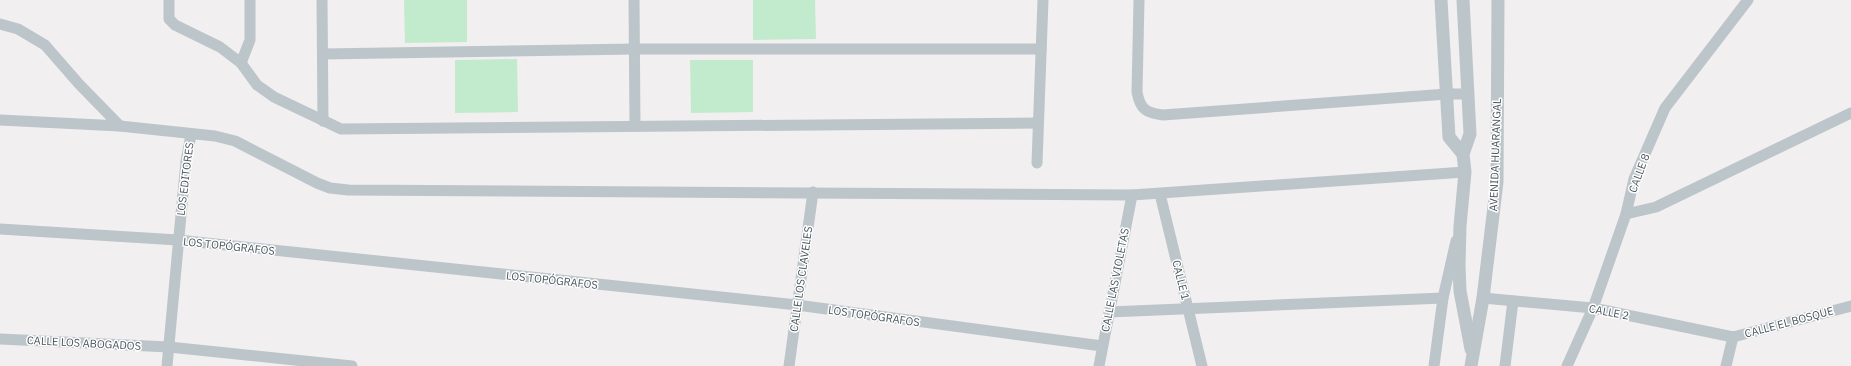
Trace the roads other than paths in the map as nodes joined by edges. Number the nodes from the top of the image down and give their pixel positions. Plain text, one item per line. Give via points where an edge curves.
1 (169, 0) edge
2 (250, 0) edge
3 (322, 0) edge
4 (634, 0) edge
5 (1042, 0) edge
6 (1139, 0) edge
7 (1441, 0) edge
8 (1463, 0) edge
9 (1498, 0) edge
10 (1748, 0) edge
11 (0, 24) edge
12 (635, 49) junction
13 (1041, 49) junction
14 (323, 54) junction
15 (241, 63) junction
16 (1447, 94) junction
17 (1468, 94) junction
18 (1851, 113) edge
19 (0, 120) edge
20 (323, 121) junction
21 (1038, 123) junction
22 (120, 126) junction
23 (636, 126) junction
24 (191, 135) junction
25 (1463, 154) junction
26 (1036, 163) dead end
27 (1465, 172) junction
28 (813, 192) junction
29 (1160, 194) junction
30 (1132, 195) junction
31 (1626, 214) junction
32 (1460, 226) junction
33 (0, 229) edge
34 (178, 240) junction
35 (1443, 298) junction
36 (1483, 298) junction
37 (1513, 301) junction
38 (797, 305) junction
39 (1851, 306) edge
40 (1188, 308) junction
41 (1593, 308) junction
42 (1109, 312) junction
43 (1733, 337) junction
44 (0, 339) edge
45 (1102, 346) junction
46 (169, 347) junction
47 (1472, 361) edge
48 (167, 366) edge
49 (352, 366) edge
50 (789, 366) edge
51 (1099, 366) edge
52 (1202, 366) edge
53 (1434, 366) edge
54 (1505, 366) edge
55 (1567, 366) edge
56 (1726, 366) edge

1 - 15 street via 169,19 175,25 220,47
2 - 15 street via 250,40
3 - 14 street
4 - 12 street
5 - 13 street
6 - 16 street via 1137,92 1141,106 1153,114
7 - 16 street
8 - 17 street, AVENIDA HUARANGAL
9 - 36 street, AVENIDA HUARANGAL via 1496,182
10 - 31 street, CALLE 8 via 1665,108 1634,179
11 - 22 street via 18,29 45,45
12 - 13 street
12 - 14 street
12 - 23 street
13 - 21 street
14 - 20 street
15 - 20 street via 258,85 274,97
16 - 17 street
16 - 25 street via 1450,137
17 - 25 street, AVENIDA HUARANGAL via 1470,134
18 - 31 street via 1656,207
19 - 22 street, LOS EDITORES
20 - 23 street via 341,129
21 - 23 street
21 - 26 street
22 - 24 street, LOS EDITORES
24 - 28 street via 215,136 235,141 317,183 330,188 348,190
24 - 34 street, LOS EDITORES
25 - 27 street, AVENIDA HUARANGAL
27 - 29 street
27 - 32 street, AVENIDA HUARANGAL
28 - 30 street
28 - 38 street, CALLE LOS CLAVELES
29 - 30 street
29 - 40 street, CALLE 1
30 - 42 street, CALLE LAS VIOLETAS
31 - 41 street, CALLE 8
32 - 35 street
32 - 47 street, AVENIDA HUARANGAL via 1460,290
33 - 34 street, LOS TOPÓGRAFOS
34 - 38 street, LOS TOPÓGRAFOS
34 - 46 street, LOS EDITORES
35 - 40 street
35 - 53 street
36 - 37 street, CALLE 2
36 - 47 street, AVENIDA HUARANGAL
37 - 41 street, CALLE 2
37 - 54 street
38 - 45 street, LOS TOPÓGRAFOS
38 - 50 street, CALLE LOS CLAVELES
39 - 43 street, CALLE EL BOSQUE
40 - 42 street
40 - 52 street, CALLE 1
41 - 43 street, CALLE 2
41 - 55 street, CALLE 8
42 - 45 street, CALLE LAS VIOLETAS
43 - 56 street, CALLE EL BOSQUE
44 - 46 street, CALLE LOS ABOGADOS
45 - 51 street, CALLE LAS VIOLETAS
46 - 48 street, LOS EDITORES
46 - 49 street

